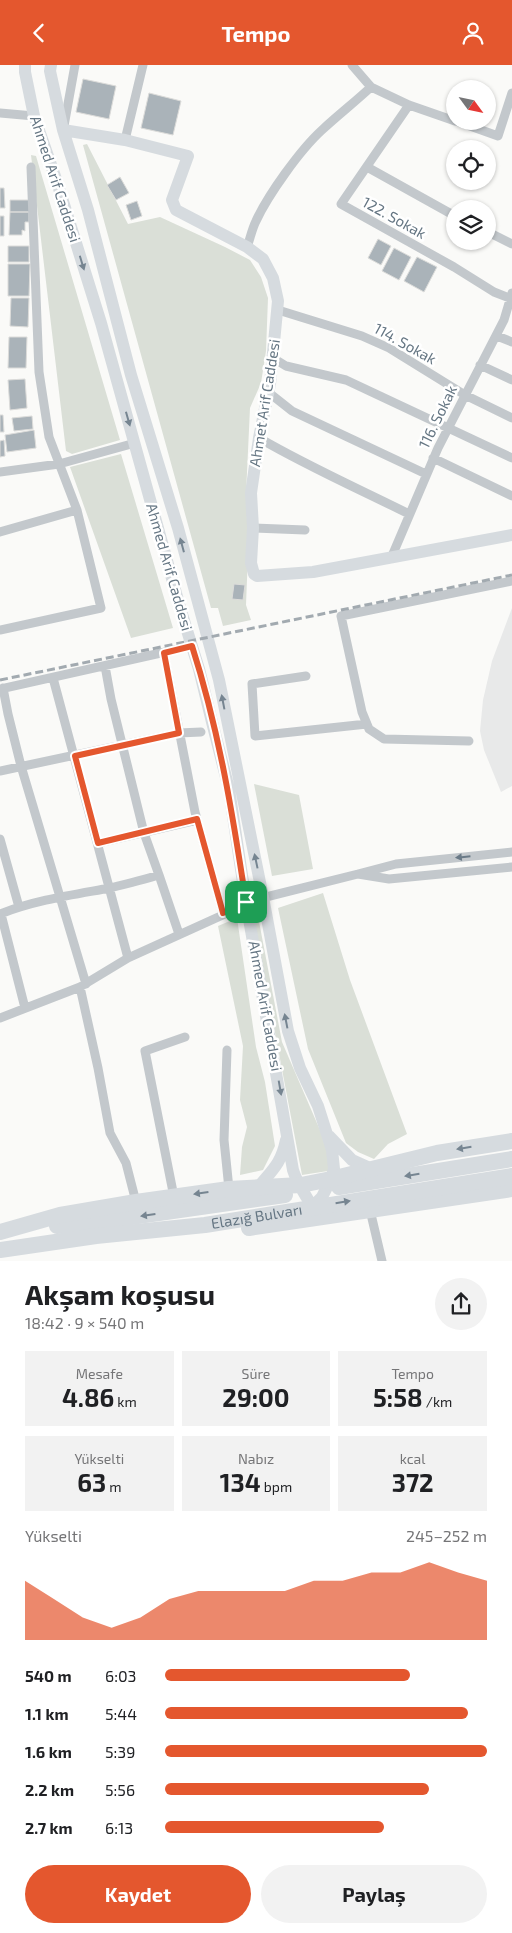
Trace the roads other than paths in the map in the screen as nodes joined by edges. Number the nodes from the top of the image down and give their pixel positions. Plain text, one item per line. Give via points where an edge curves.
1 (26, 65) edge
2 (50, 65) edge
3 (75, 65) edge
4 (143, 65) edge
5 (352, 65) edge
6 (371, 87) junction
7 (512, 93) edge
8 (409, 105) junction
9 (0, 113) edge
10 (34, 116) junction
11 (446, 118) edge
12 (63, 130) junction
13 (481, 130) edge
14 (125, 140) junction
15 (31, 167) dead end
16 (367, 167) junction
17 (446, 211) edge
18 (496, 236) edge
19 (512, 244) edge
20 (247, 247) junction
21 (511, 297) edge
22 (278, 310) junction
23 (497, 336) junction
24 (512, 342) edge
25 (272, 358) junction
26 (480, 365) junction
27 (512, 380) edge
28 (268, 392) junction
29 (465, 395) junction
30 (512, 417) edge
31 (448, 427) junction
32 (259, 438) junction
33 (135, 443) junction
34 (433, 458) junction
35 (512, 458) edge
36 (59, 464) junction
37 (0, 472) edge
38 (426, 474) junction
39 (512, 496) edge
40 (77, 511) junction
41 (409, 514) junction
42 (253, 527) junction
43 (304, 530) dead end
44 (0, 532) edge
45 (512, 535) edge
46 (392, 556) junction
47 (512, 581) edge
48 (0, 630) edge
49 (192, 646) junction
50 (164, 653) junction
51 (105, 666) junction
52 (306, 676) dead end
53 (53, 678) junction
54 (2, 688) edge
55 (367, 724) junction
56 (201, 732) dead end
57 (179, 733) junction
58 (469, 741) dead end
59 (124, 746) junction
60 (75, 756) junction
61 (21, 766) junction
62 (0, 771) edge
63 (197, 819) junction
64 (144, 833) junction
65 (0, 839) edge
66 (98, 843) junction
67 (512, 852) edge
68 (512, 867) edge
69 (358, 874) junction
70 (159, 875) junction
71 (110, 888) junction
72 (61, 896) junction
73 (263, 897) junction
74 (246, 902) junction
75 (19, 907) junction
76 (223, 913) junction
77 (0, 914) edge
78 (179, 934) junction
79 (128, 958) junction
80 (83, 986) junction
81 (25, 1008) junction
82 (0, 1018) edge
83 (185, 1037) dead end
84 (228, 1050) dead end
85 (326, 1132) junction
86 (287, 1137) junction
87 (512, 1141) edge
88 (512, 1159) edge
89 (372, 1169) junction
90 (512, 1176) edge
91 (329, 1184) junction
92 (258, 1187) junction
93 (229, 1189) junction
94 (512, 1189) edge
95 (305, 1195) junction
96 (174, 1197) junction
97 (248, 1201) junction
98 (136, 1202) junction
99 (370, 1210) junction
100 (0, 1232) edge
101 (6, 1249) edge
102 (382, 1261) edge

1 - 10 street, Ahmed Arif Caddesi
2 - 12 street, Ahmed Arif Caddesi
3 - 12 street
4 - 14 street
5 - 6 street
6 - 8 street
6 - 20 street via 302,152 255,221
7 - 13 street via 498,136
8 - 11 street
8 - 16 street
9 - 10 street
10 -> 33 street, Ahmed Arif Caddesi via 101,323
12 - 14 street, Ahmet Arif Caddesi
73 -> 12 street, Ahmed Arif Caddesi via 219,680
14 - 20 street, Ahmet Arif Caddesi via 188,156 172,200 176,210
15 - 36 street via 40,372 49,437
16 - 17 street
16 - 21 street, 122. Sokak via 341,204 494,292
18 - 19 street
20 - 22 street, Ahmet Arif Caddesi via 269,268
21 - 23 street, 116. Sokak
22 - 25 street, Ahmet Arif Caddesi
22 - 29 street, 114. Sokak via 380,344
23 - 24 street
23 - 26 street, 116. Sokak
25 - 28 street, Ahmet Arif Caddesi
25 - 31 street via 286,367 346,380
26 - 27 street
26 - 29 street, 116. Sokak
28 - 32 street, Ahmet Arif Caddesi
28 - 38 street via 292,411
29 - 30 street, 114. Sokak
29 - 31 street, 116. Sokak
31 - 34 street, 116. Sokak
31 - 35 street
32 - 41 street via 298,461
32 - 42 street, Ahmet Arif Caddesi via 252,493
33 - 36 street
33 - 49 street, Ahmed Arif Caddesi
34 - 38 street, 116. Sokak
34 - 39 street
36 - 37 street
36 - 40 street
38 - 41 street, 116. Sokak
40 - 44 street
40 - 48 street via 101,607
41 - 46 street, 116. Sokak
42 - 43 street
42 - 46 street, Ahmet Arif Caddesi via 251,563 257,576 313,572
45 - 46 street, Ahmet Arif Caddesi
47 - 55 street via 342,616
49 - 50 street
49 - 74 street, Ahmed Arif Caddesi via 229,789
50 - 51 street
50 - 57 street
51 - 53 street
51 - 59 street
52 - 55 street via 252,684 255,736
53 - 54 street
53 - 60 street
54 - 61 street
55 - 58 street via 384,739
56 - 57 street
57 - 59 street
57 - 63 street
59 - 60 street
59 - 64 street
60 - 61 street
60 - 66 street
61 - 62 street
61 - 72 street
63 - 64 street
63 - 76 street
64 - 66 street
64 - 70 street
65 - 75 street
66 - 71 street
67 -> 69 street via 396,864
68 - 69 street via 389,879
69 - 73 street
70 - 71 street
70 - 78 street
71 - 72 street
71 - 79 street
72 - 75 street
72 - 80 street
73 - 74 street
85 -> 73 street, Ahmed Arif Caddesi via 288,1031
74 - 76 street
74 -> 86 street, Ahmed Arif Caddesi
75 - 77 street
76 - 78 street
77 - 81 street
78 - 79 street
79 - 80 street
80 - 81 street
80 - 98 street via 110,1133 126,1163
81 - 82 street
83 - 96 street via 144,1051
84 - 93 street via 224,1140
85 - 89 street, Ahmed Arif Caddesi via 352,1160
85 - 91 street, Ahmed Arif Caddesi via 334,1169
86 - 92 street, Ahmed Arif Caddesi via 278,1165
86 - 95 street, Ahmed Arif Caddesi
87 -> 89 highway via 437,1153
88 -> 91 highway, Elazığ Bulvarı
89 - 91 highway
95 -> 90 highway, Elazığ Bulvarı
91 - 95 highway, Elazığ Bulvarı
92 - 93 highway
92 - 95 highway
92 - 97 street, Ahmed Arif Caddesi
93 -> 96 highway
94 - 99 highway
95 - 97 highway, Elazığ Bulvarı
95 - 101 highway, Elazığ Bulvarı via 204,1225
96 - 98 highway
97 -> 100 highway, Elazığ Bulvarı
98 - 100 highway via 60,1215
99 - 101 highway via 147,1242 59,1251
99 - 102 street

